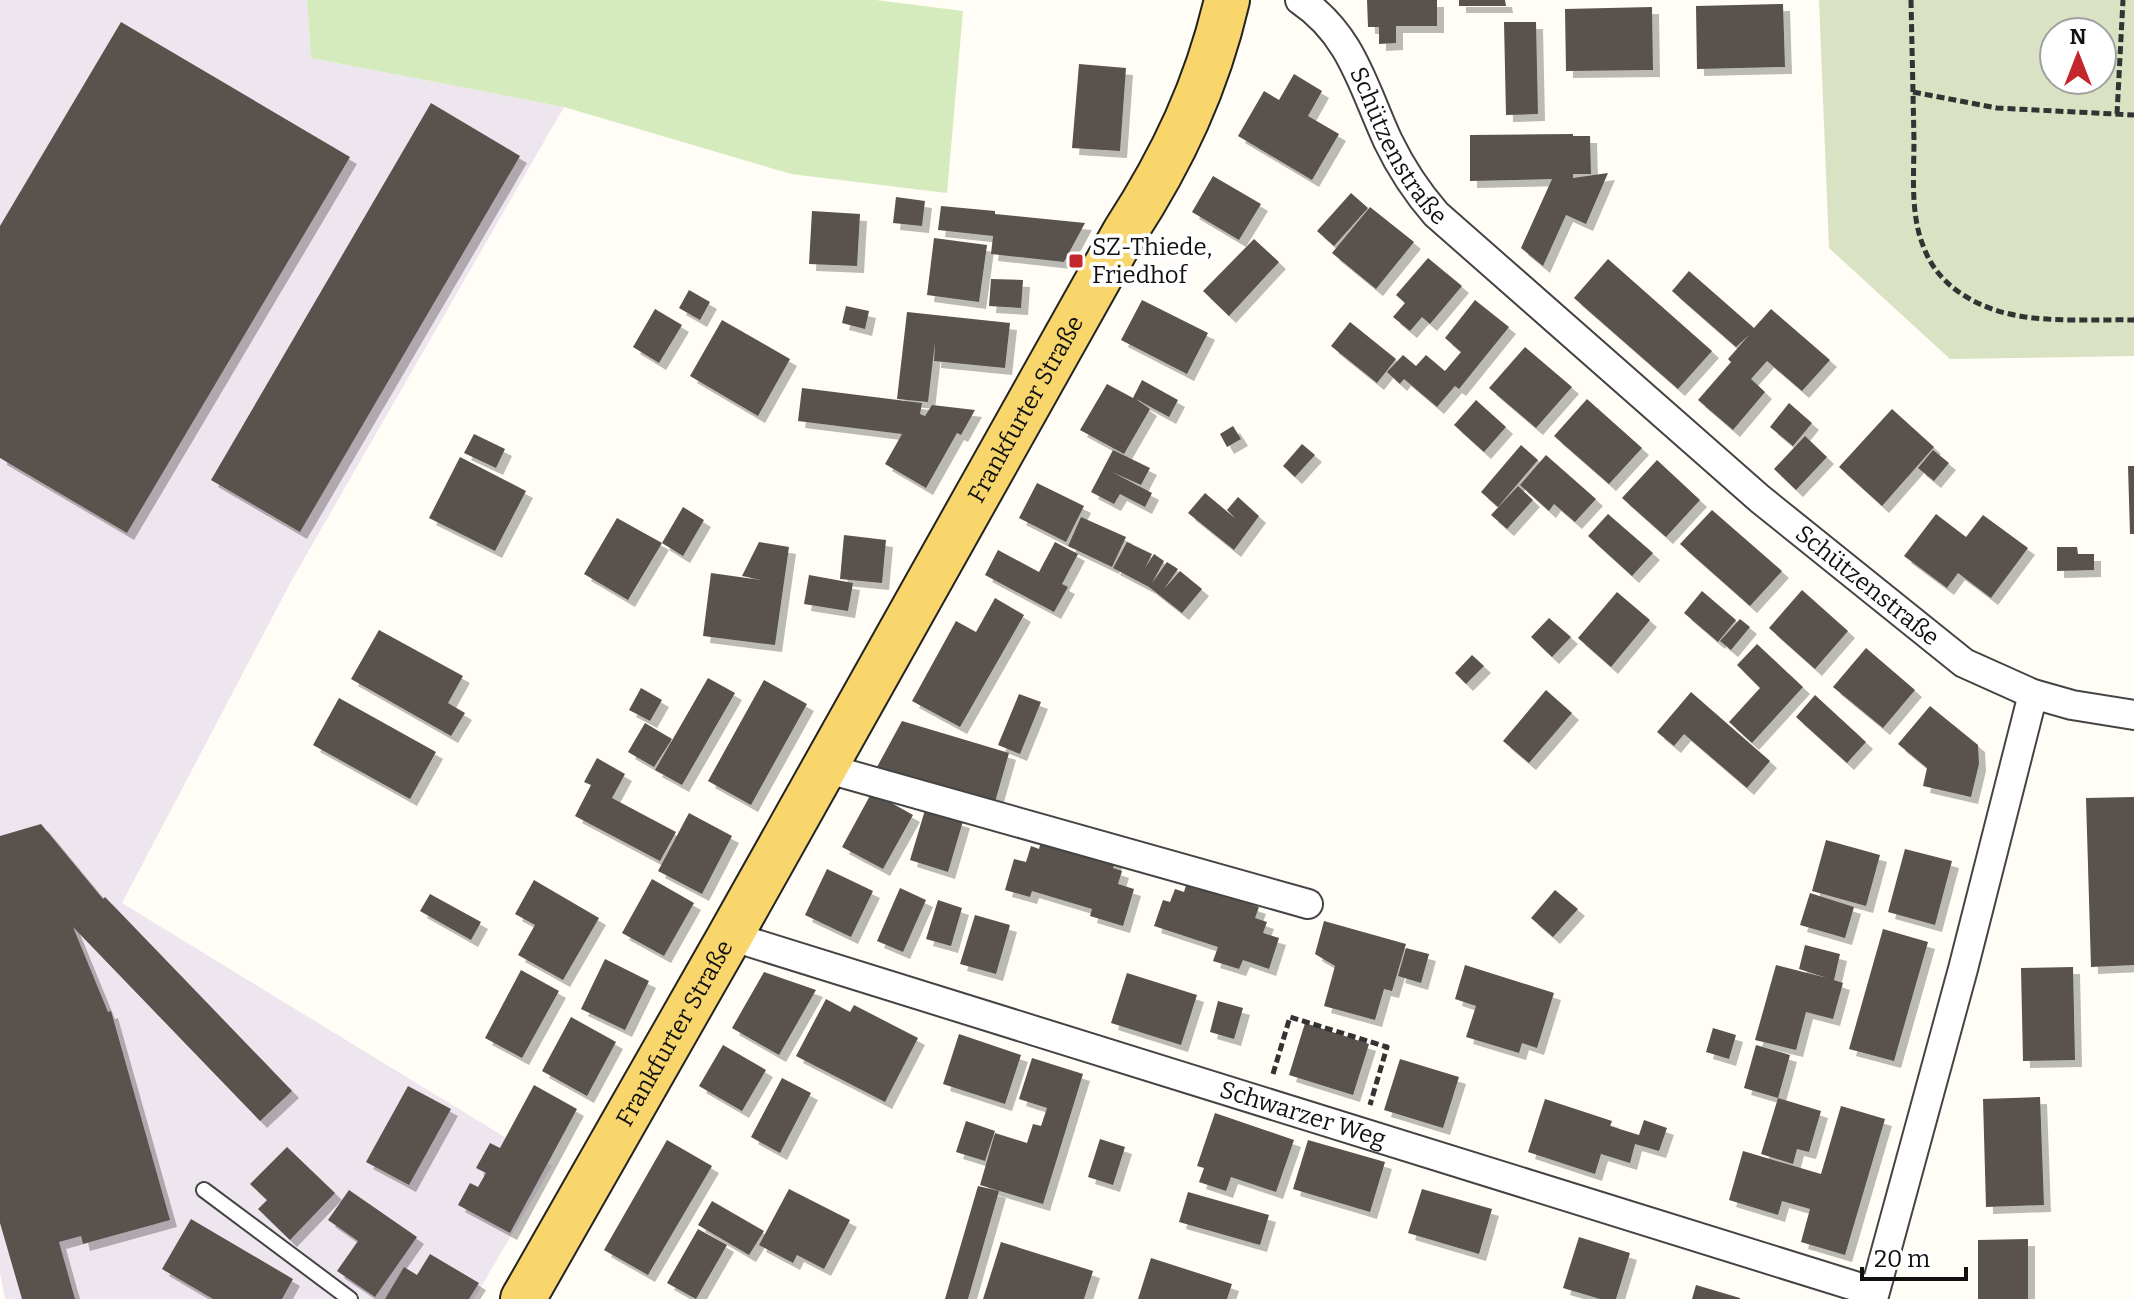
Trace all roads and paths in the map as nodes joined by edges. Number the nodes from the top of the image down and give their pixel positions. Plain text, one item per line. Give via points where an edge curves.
1 (1227, 0) edge
2 (1300, 0) edge
3 (1911, 0) edge
4 (2123, 0) edge
5 (1913, 92) junction
6 (2117, 114) junction
7 (2134, 115) edge
8 (2134, 320) edge
9 (2033, 694) junction
10 (2134, 715) edge
11 (825, 768) junction
12 (1308, 904) dead end
13 (730, 936) junction
14 (1286, 1081) dead end
15 (1355, 1103) dead end
16 (204, 1190) dead end
17 (1874, 1296) edge
18 (350, 1299) edge
19 (523, 1299) edge

1 - 11 main road, Frankfurter Straße via 1207,74 1155,185
2 - 9 street, Schützenstraße via 1329,22 1344,44 1404,172 1436,214 1760,499 1964,663
3 - 5 path
4 - 6 path
5 - 6 path via 1997,108
5 - 8 path via 1914,203 1924,250 1939,275 1954,290 1998,311
6 - 7 path
9 - 10 street, Schützenstraße
9 - 17 street
11 - 12 street
11 - 13 main road, Frankfurter Straße
13 - 17 street, Schwarzer Weg
13 - 19 main road, Frankfurter Straße
14 - 15 path via 1272,1077 1290,1017 1387,1047 1369,1107
16 - 18 lane

